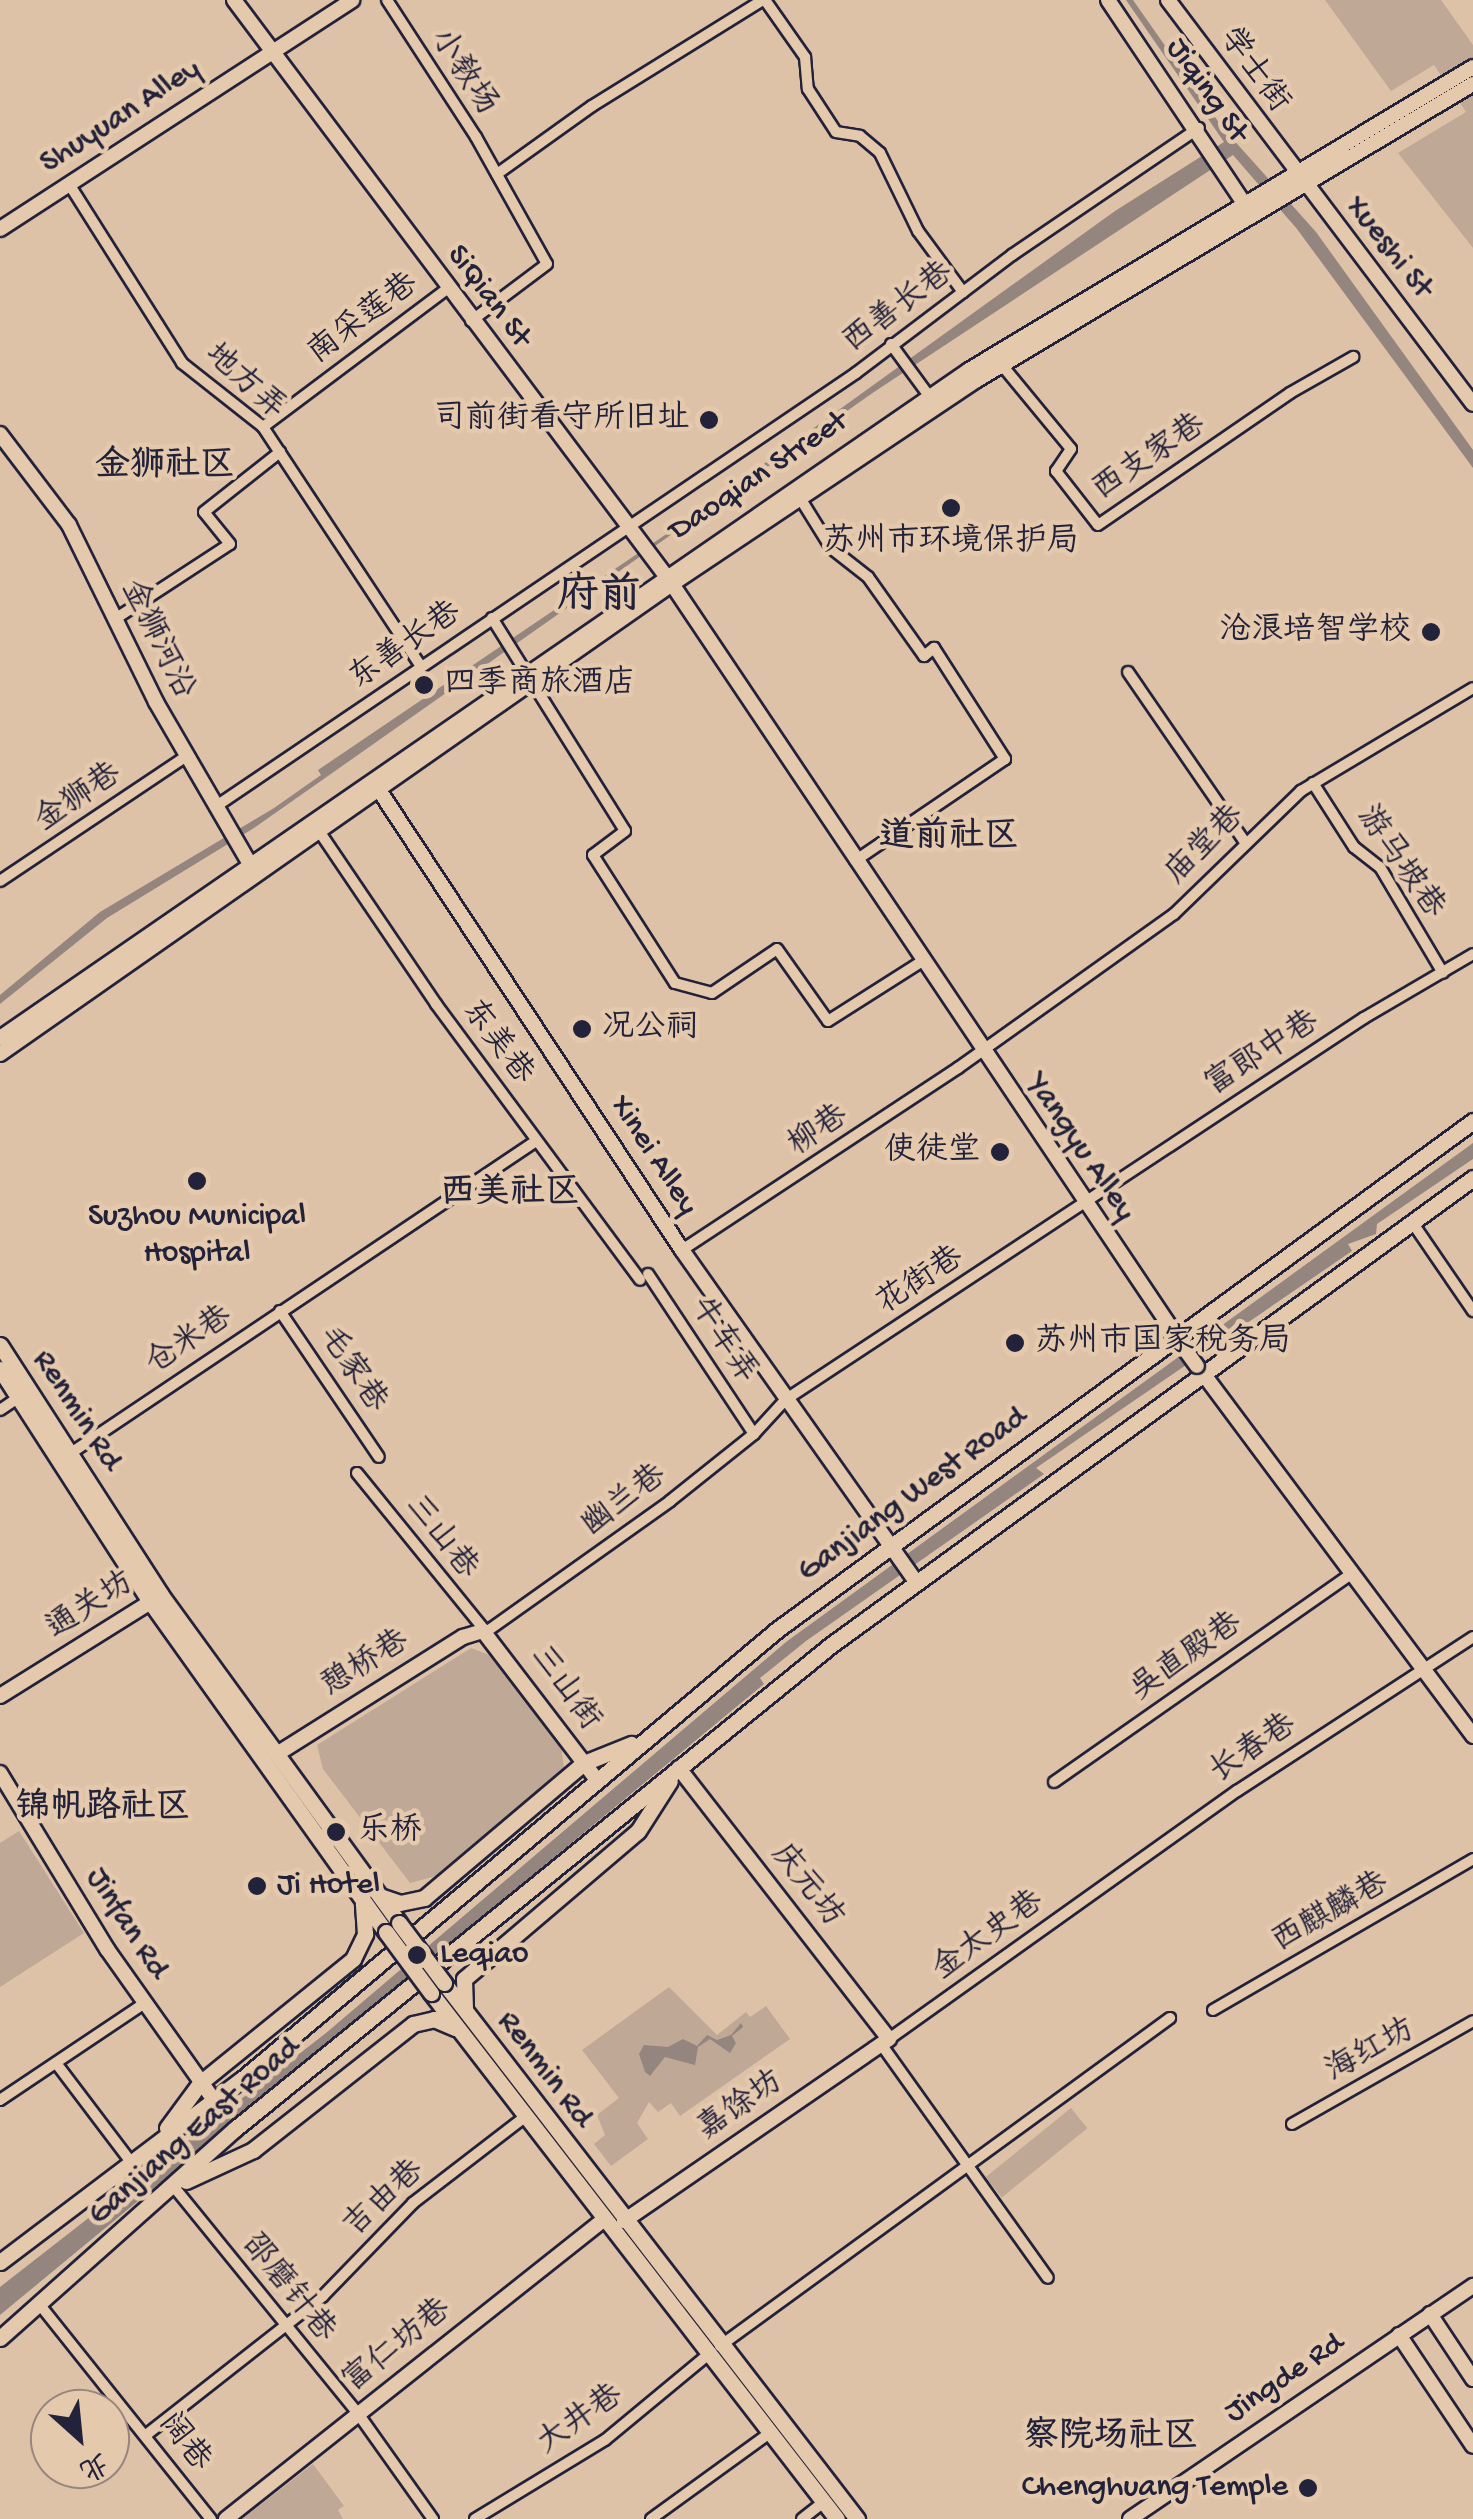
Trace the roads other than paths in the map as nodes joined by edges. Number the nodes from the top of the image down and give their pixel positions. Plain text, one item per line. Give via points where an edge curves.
1 (234, 0) edge
2 (352, 0) edge
3 (387, 0) edge
4 (764, 0) edge
5 (1108, 0) edge
6 (1168, 0) edge
7 (272, 50) junction
8 (1470, 78) edge
9 (1200, 128) junction
10 (497, 174) junction
11 (69, 184) junction
12 (1293, 184) junction
13 (1250, 211) junction
14 (0, 229) edge
15 (447, 288) junction
16 (963, 292) junction
17 (471, 320) junction
18 (891, 344) junction
19 (1353, 357) dead end
20 (1001, 364) junction
21 (929, 396) junction
22 (1473, 404) edge
23 (263, 426) junction
24 (0, 434) edge
25 (280, 452) junction
26 (800, 498) junction
27 (624, 525) junction
28 (668, 579) junction
29 (492, 618) junction
30 (115, 619) junction
31 (421, 667) junction
32 (1128, 672) dead end
33 (528, 677) junction
34 (1473, 688) edge
35 (186, 757) junction
36 (1314, 783) junction
37 (378, 790) junction
38 (215, 807) junction
39 (319, 831) junction
40 (1245, 842) junction
41 (856, 861) junction
42 (253, 869) junction
43 (0, 882) edge
44 (1473, 954) edge
45 (920, 962) junction
46 (1443, 973) junction
47 (0, 1038) edge
48 (980, 1049) junction
49 (0, 1054) edge
50 (1473, 1121) edge
51 (536, 1141) junction
52 (1473, 1178) edge
53 (1084, 1205) junction
54 (1412, 1222) junction
55 (682, 1250) junction
56 (644, 1277) joint
57 (280, 1311) junction
58 (1473, 1311) edge
59 (1178, 1339) junction
60 (0, 1345) edge
61 (0, 1369) edge
62 (1200, 1370) junction
63 (19, 1397) junction
64 (785, 1400) junction
65 (0, 1410) edge
66 (754, 1434) junction
67 (71, 1453) junction
68 (380, 1457) dead end
69 (357, 1473) dead end
70 (893, 1553) junction
71 (1350, 1575) junction
72 (912, 1578) junction
73 (156, 1599) junction
74 (486, 1632) junction
75 (1473, 1637) edge
76 (1420, 1668) junction
77 (0, 1696) edge
78 (1473, 1736) edge
79 (644, 1738) junction
80 (276, 1754) junction
81 (584, 1763) junction
82 (679, 1768) junction
83 (0, 1773) edge
84 (597, 1780) junction
85 (1054, 1782) dead end
86 (623, 1812) junction
87 (638, 1832) junction
88 (1473, 1859) edge
89 (1118, 1876) joint
90 (369, 1896) junction
91 (408, 1941) joint
92 (438, 1988) junction
93 (144, 2004) junction
94 (1213, 2010) dead end
95 (469, 2016) junction
96 (1170, 2018) dead end
97 (1473, 2021) edge
98 (460, 2031) junction
99 (885, 2042) junction
100 (56, 2063) junction
101 (200, 2083) junction
102 (0, 2100) edge
103 (214, 2100) junction
104 (526, 2116) junction
105 (1292, 2124) dead end
106 (158, 2140) junction
107 (130, 2161) junction
108 (967, 2168) junction
109 (174, 2187) junction
110 (605, 2219) junction
111 (624, 2221) junction
112 (2, 2255) edge
113 (1048, 2278) dead end
114 (1473, 2286) edge
115 (40, 2304) junction
116 (1430, 2314) junction
117 (284, 2327) junction
118 (1399, 2335) junction
119 (0, 2338) edge
120 (715, 2350) junction
121 (1473, 2379) edge
122 (359, 2414) junction
123 (770, 2433) junction
124 (146, 2436) junction
125 (1473, 2446) edge
126 (824, 2502) junction
127 (211, 2519) edge
128 (226, 2519) edge
129 (433, 2519) edge
130 (475, 2519) edge
131 (651, 2519) edge
132 (802, 2519) edge
133 (837, 2519) edge
134 (857, 2519) edge
135 (1130, 2519) edge

1 - 7 main road, SiQian St
2 - 7 main road, Shuyuan Alley
3 - 10 street, 小教场
4 - 10 street via 592,106
4 - 16 street via 805,58 808,89 836,132 860,136 880,153 918,231
5 - 9 main road, Jiqing St
6 - 12 main road, 学士街
7 - 11 main road, Shuyuan Alley
7 - 15 main road, SiQian St
8 - 12 main road, Daoqian Street
9 - 13 main road, Jiqing St
9 - 16 street, 西善长巷
10 - 17 street, 小教场 via 546,264
11 - 14 main road, Shuyuan Alley
11 - 23 street, 地方弄 via 182,363
12 - 13 main road, Daoqian Street
12 - 22 main road, Xueshi St
13 - 20 main road, Daoqian Street
13 - 21 main road, Daoqian Street via 1116,278
15 - 17 main road, SiQian St
15 - 23 street, 南采莲巷
16 - 18 street, 西善长巷
17 - 27 main road, SiQian St
18 - 21 street
18 - 27 street, 西善长巷
19 - 20 street, 西支家巷 via 1098,525 1056,471 1071,448
20 - 26 main road, Daoqian Street
21 - 28 main road, Daoqian Street
23 - 25 street, 地方弄
24 - 30 main road, 金狮河沿 via 69,526
25 - 30 street via 204,512 230,544
25 - 31 street, 地方弄
26 - 28 main road, Daoqian Street
26 - 41 street via 830,548 868,576 924,656 934,648 1005,759
27 - 28 main road, SiQian St
27 - 29 street, 东善长巷
28 - 33 main road, Daoqian Street
28 - 41 main road, Yangyu Alley
29 - 31 street, 东善长巷
29 - 33 street
30 - 35 main road, 金狮河沿
31 - 38 street, 东善长巷
32 - 40 street
33 - 37 main road, Daoqian Street
33 - 42 main road, Daoqian Street
33 - 45 street via 625,831 594,855 598,870 675,983 712,993 777,949 828,1021
34 - 36 street, 庙堂巷
35 - 38 main road, 金狮河沿
35 - 43 street, 金狮巷
36 - 40 street, 庙堂巷
36 - 46 street, 游马坡巷 via 1354,846 1380,867
37 - 39 main road, Daoqian Street
37 - 55 main road, Xinei Alley
38 - 42 main road, 金狮河沿
39 - 42 main road, Daoqian Street
39 - 51 street, 东美巷
40 - 48 street, 庙堂巷 via 1174,914
41 - 45 main road, Yangyu Alley
42 - 47 main road, Daoqian Street
42 - 49 main road, Daoqian Street
44 - 46 street, 富郎中巷
45 - 48 main road, Yangyu Alley
46 - 53 street, 富郎中巷 via 1364,1018
48 - 53 main road, Yangyu Alley
48 - 55 street, 柳巷
50 - 59 main road, Ganjiang West Road
51 - 56 street, 东美巷
51 - 57 street, 仓米巷
52 - 54 main road
53 - 59 main road, Yangyu Alley
53 - 64 street, 花街巷
54 - 58 street
54 - 62 main road
55 - 64 main road, Xinei Alley
56 - 66 street, 牛车弄
57 - 67 street, 仓米巷
57 - 68 street, 毛家巷
59 - 62 main road, Yangyu Alley, bridge
59 - 70 main road, Ganjiang West Road
60 - 67 main road, Renmin Rd
61 - 63 main road, Renmin Rd
62 - 71 main road, Yangyu Alley
62 - 72 main road
63 - 65 street
63 - 73 main road, Renmin Rd
64 - 66 street, 幽兰巷
64 - 70 main road, Xinei Alley
66 - 74 street, 幽兰巷
67 - 73 main road, Renmin Rd
69 - 74 street, 三山巷
70 - 72 main road, Xinei Alley
70 - 79 main road, Ganjiang West Road
71 - 76 main road, Yangyu Alley
71 - 85 street, 吴直殿巷
72 - 82 main road
73 - 77 main road, 通关坊
73 - 80 main road, Renmin Rd
73 - 90 main road, Renmin Rd
74 - 80 main road, 憩桥巷 via 463,1636
74 - 81 main road, 三山街
75 - 76 street, 长春巷
76 - 78 main road, Yangyu Alley
76 - 89 street, 长春巷
79 - 81 main road
79 - 84 main road, Ganjiang West Road
80 - 90 main road, Renmin Rd
81 - 84 main road, 三山街
81 - 90 main road via 424,1898 400,1904
82 - 86 main road
82 - 87 main road
82 - 99 main road, 庆元坊
83 - 93 main road, Jinfan Rd
84 - 91 main road, Ganjiang West Road
86 - 87 main road
86 - 109 main road, Ganjiang East Road
87 - 95 main road via 464,1980
88 - 94 street, 西麒麟巷
89 - 99 street, 金太史巷
90 - 92 main road, Renmin Rd, bridge
90 - 101 main road via 353,1960
91 - 103 main road, Ganjiang East Road
92 - 95 main road, Renmin Rd
92 - 98 main road, Renmin Rd
93 - 100 street
93 - 101 main road, Jinfan Rd
95 - 111 main road, Renmin Rd
96 - 108 street, 大井巷
97 - 105 street, 海红坊
98 - 104 main road, Renmin Rd
98 - 109 main road via 438,2020 416,2022 253,2150
99 - 108 street
99 - 111 main road, 嘉馀坊
100 - 102 street
100 - 107 street
101 - 103 main road, Jinfan Rd
101 - 106 main road
103 - 106 main road, Ganjiang East Road
104 - 110 main road, Renmin Rd
104 - 117 street, 吉由巷 via 413,2203
106 - 107 main road, Ganjiang East Road
107 - 112 main road, Ganjiang East Road
108 - 113 street
108 - 120 street, 大井巷
109 - 115 main road, Ganjiang East Road
109 - 117 street, 邵磨针巷
110 - 120 main road, Renmin Rd
110 - 122 main road, 富仁坊巷
111 - 120 main road, Renmin Rd
114 - 116 main road, Jingde Rd
115 - 119 main road, Ganjiang East Road
115 - 124 street, 阔巷
116 - 118 main road, Jingde Rd
116 - 121 main road
117 - 122 street, 邵磨针巷
117 - 124 street, 吉由巷
118 - 125 main road
118 - 135 main road, Jingde Rd
120 - 123 main road, Renmin Rd
120 - 130 street, 大井巷 via 605,2440
120 - 134 main road, Renmin Rd
122 - 128 main road, 富仁坊巷
122 - 129 street, 邵磨针巷
123 - 126 main road, Renmin Rd
123 - 131 street
124 - 127 street, 阔巷
126 - 132 street
126 - 133 main road, Renmin Rd

